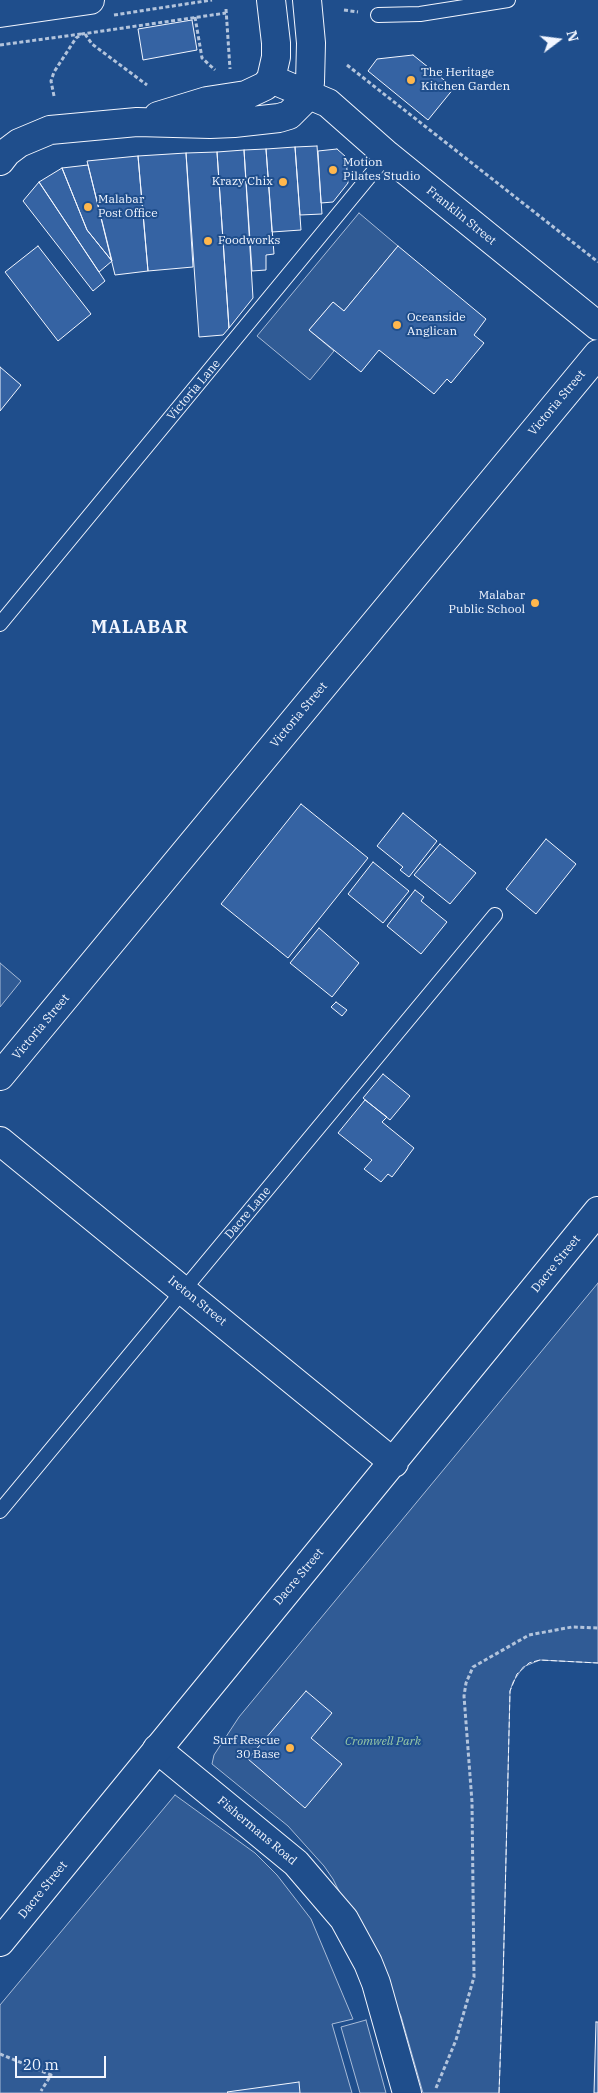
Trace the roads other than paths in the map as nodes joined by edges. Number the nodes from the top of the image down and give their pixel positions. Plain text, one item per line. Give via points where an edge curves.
1 (271, 0) edge
2 (307, 0) edge
3 (508, 0) edge
4 (80, 1) edge
5 (1, 13) edge
6 (378, 15) dead end
7 (271, 79) junction
8 (307, 94) junction
9 (137, 122) junction
10 (387, 155) junction
11 (0, 162) edge
12 (598, 326) edge
13 (598, 354) edge
14 (0, 624) edge
15 (495, 915) dead end
16 (0, 1076) edge
17 (0, 1141) edge
18 (598, 1212) edge
19 (184, 1290) junction
20 (394, 1463) junction
21 (0, 1511) edge
22 (157, 1749) junction
23 (0, 1942) edge
24 (406, 2093) edge

1 - 7 street via 276,44
2 - 8 street via 312,58
3 - 6 lane via 420,14
4 - 5 street
7 - 8 street, Franklin Street
7 - 9 street via 258,91 246,95 207,101
8 - 9 street via 296,109 278,118 210,124
8 - 10 street, Franklin Street via 328,103
9 - 11 street via 50,130 19,143
10 - 12 street, Franklin Street
10 - 14 lane, Victoria Lane
13 - 16 street, Victoria Street
15 - 19 lane, Dacre Lane
17 - 19 street, Ireton Street
18 - 20 street, Dacre Street
19 - 20 street, Ireton Street
19 - 21 lane, Dacre Lane
20 - 22 street, Dacre Street
22 - 23 street, Dacre Street
22 - 24 street, Fishermans Road via 296,1863 344,1920 376,1983

